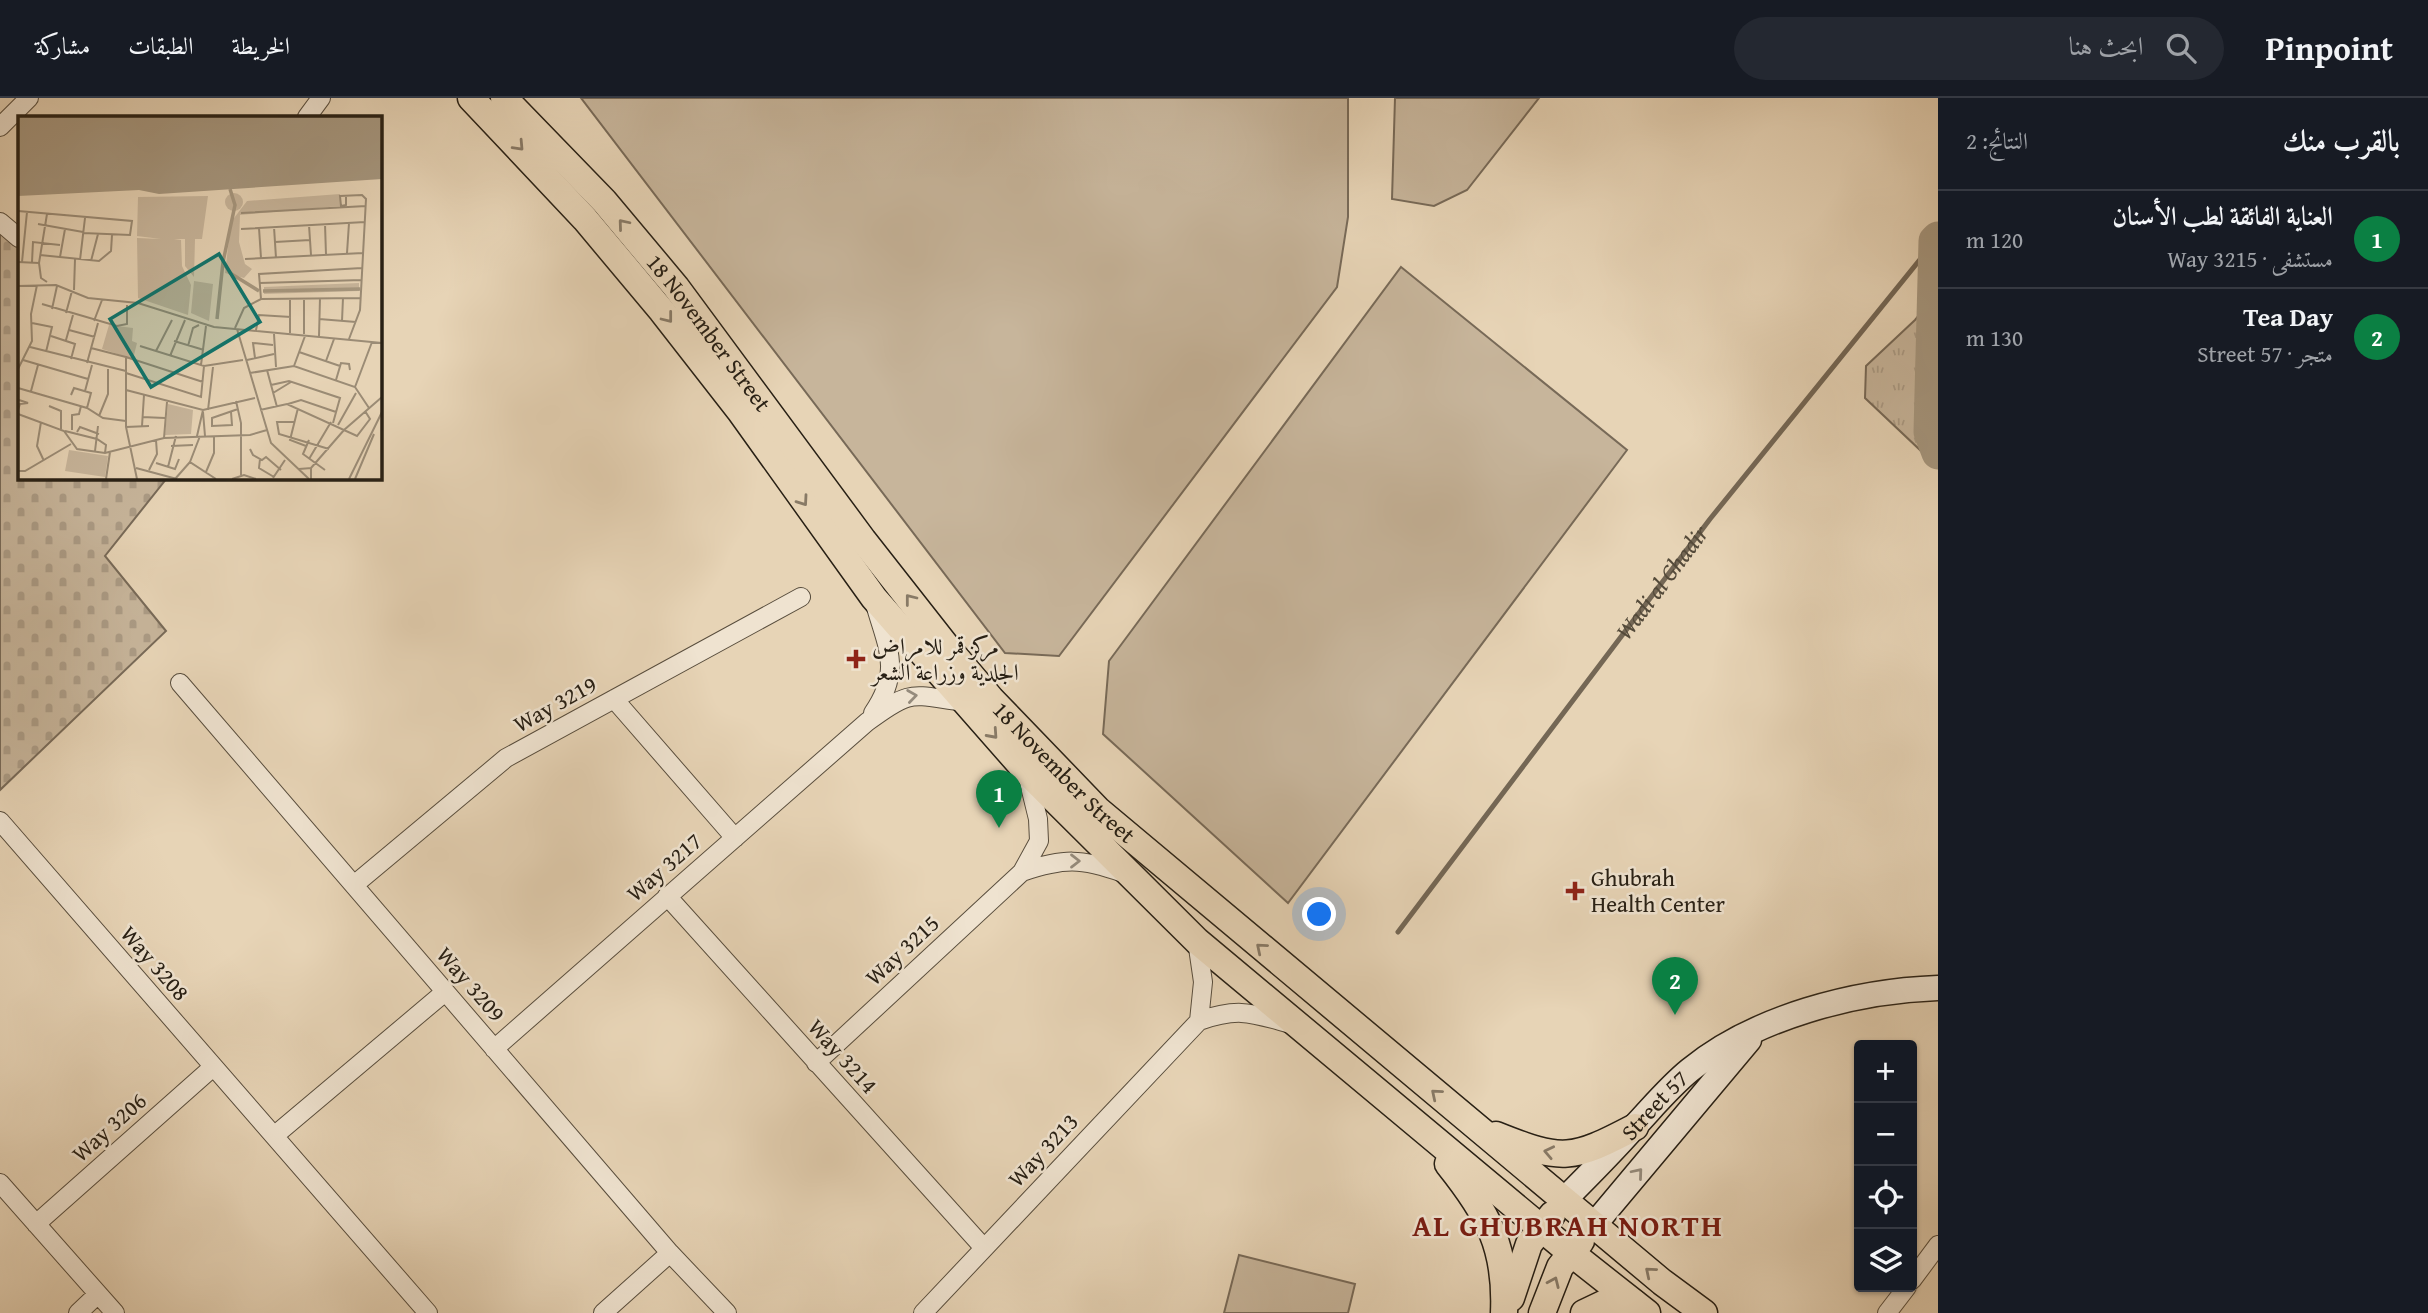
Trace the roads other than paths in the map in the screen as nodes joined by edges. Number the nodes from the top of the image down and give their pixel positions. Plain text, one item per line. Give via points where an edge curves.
1 (29, 98) edge
2 (321, 98) edge
3 (471, 98) edge
4 (504, 98) edge
5 (307, 116) edge
6 (0, 127) edge
7 (0, 222) edge
8 (18, 237) edge
9 (801, 597) dead end
10 (874, 598) junction
11 (180, 683) dead end
12 (614, 699) junction
13 (964, 702) junction
14 (867, 722) junction
15 (1026, 771) junction
16 (0, 821) edge
17 (735, 838) junction
18 (1022, 872) junction
19 (1127, 874) junction
20 (354, 886) junction
21 (667, 896) junction
22 (1198, 941) junction
23 (1938, 988) edge
24 (445, 992) junction
25 (1199, 1021) junction
26 (1297, 1026) junction
27 (1759, 1029) junction
28 (494, 1049) junction
29 (816, 1063) junction
30 (213, 1067) junction
31 (1412, 1119) junction
32 (1475, 1127) junction
33 (1635, 1127) junction
34 (274, 1136) junction
35 (0, 1183) edge
36 (1564, 1200) junction
37 (36, 1224) junction
38 (1594, 1225) junction
39 (1541, 1228) junction
40 (1938, 1245) edge
41 (984, 1248) junction
42 (670, 1253) junction
43 (1571, 1253) junction
44 (1917, 1273) edge
45 (1903, 1292) edge
46 (99, 1294) junction
47 (1641, 1308) edge
48 (78, 1313) edge
49 (115, 1313) edge
50 (428, 1313) edge
51 (603, 1313) edge
52 (727, 1313) edge
53 (923, 1313) edge
54 (1505, 1313) edge
55 (1542, 1313) edge
56 (1584, 1313) edge
57 (1704, 1313) edge
58 (1887, 1313) edge

1 - 6 street
2 - 5 street
3 -> 10 main road, 18 November Street via 576,209 662,311
32 -> 4 main road, 18 November Street via 1098,810 991,699 863,540 676,287 604,201
7 - 8 street
9 - 12 street, Way 3219
10 - 13 main road, 18 November Street
10 - 14 street, Way 3217 via 892,675
11 - 20 street, Way 3209
12 - 17 street
12 - 20 street, Way 3219 via 506,758
14 -> 13 street, Way 3217 via 900,698 924,694
13 -> 15 main road, 18 November Street
14 - 17 street, Way 3217
15 - 18 street, Way 3215 via 1039,841
15 - 19 main road, 18 November Street
16 - 30 street, Way 3208
17 - 21 street, Way 3217
18 -> 19 street, Way 3215 via 1057,861 1087,861
18 - 29 street, Way 3215
19 - 22 main road, 18 November Street
20 - 24 street, Way 3209
21 - 28 street, Way 3217
21 - 29 street, Way 3214
22 - 25 street via 1203,982
22 - 26 main road, 18 November Street
23 - 27 street, Street 57 via 1867,994
24 - 28 street, Way 3209
24 - 34 street
25 - 26 street via 1225,1012 1246,1012
25 - 41 street, Way 3213
26 - 31 main road, 18 November Street
27 - 33 street, Street 57 via 1690,1070
38 -> 27 street, Street 57
28 - 42 street, Way 3209
29 - 41 street, Way 3214
30 - 34 street, Way 3208
30 - 37 street, Way 3206
31 - 39 main road, 18 November Street
31 - 54 main road via 1491,1223 1501,1256
33 -> 32 main road via 1588,1151 1562,1155
32 - 36 main road, 18 November Street
33 - 36 street, Street 57
34 - 50 street, Way 3208
35 - 37 street
36 - 38 main road, 18 November Street
36 - 39 main road
37 - 46 street
38 - 43 main road
57 -> 38 main road, 18 November Street
39 - 43 main road, 18 November Street
39 - 54 main road via 1518,1269
40 - 44 street
41 - 53 street, Way 3213
42 - 51 street
42 - 52 street, Way 3209
43 - 47 main road, 18 November Street
55 -> 43 main road via 1560,1267
45 - 58 street
46 - 48 street
46 - 49 street
47 - 56 main road via 1605,1303

